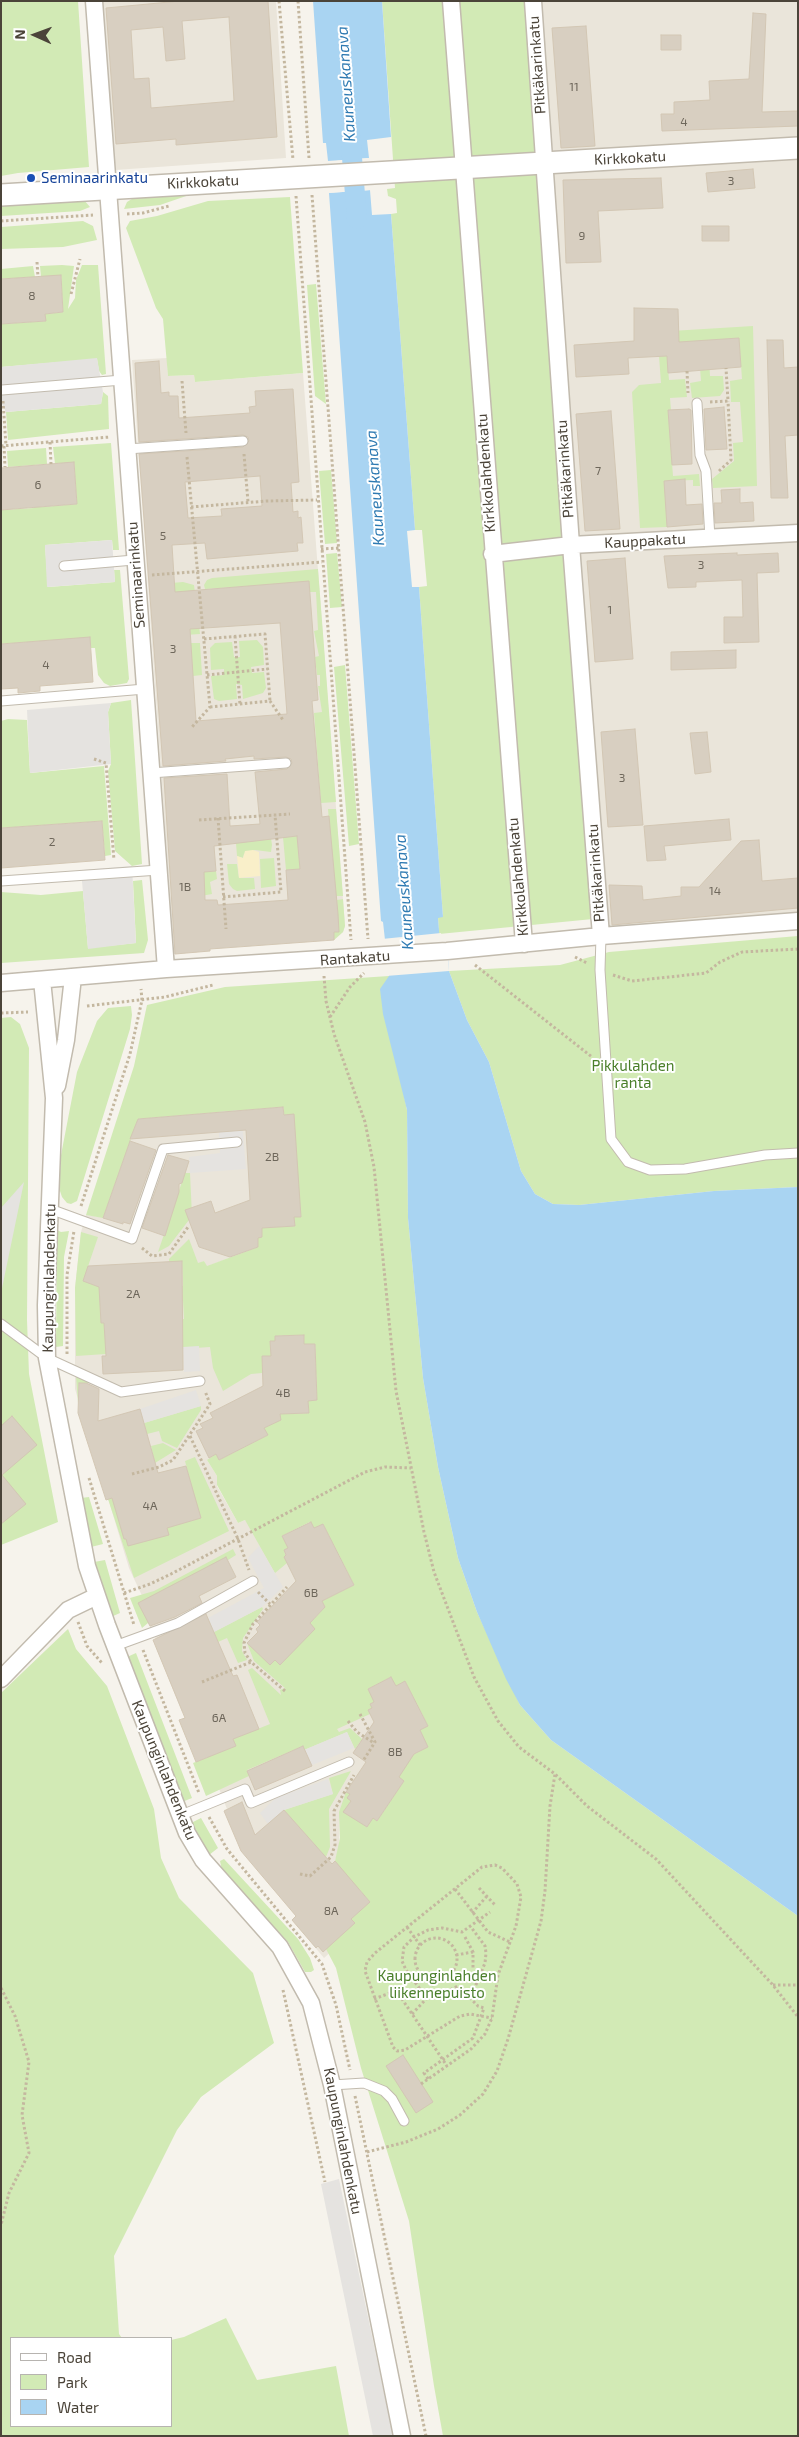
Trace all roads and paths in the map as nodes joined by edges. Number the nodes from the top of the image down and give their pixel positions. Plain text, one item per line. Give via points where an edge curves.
1 (94, 1) edge
2 (279, 1) edge
3 (298, 1) edge
4 (451, 1) edge
5 (533, 1) edge
6 (798, 148) edge
7 (309, 155) dead end
8 (544, 163) junction
9 (463, 167) junction
10 (294, 177) junction
11 (102, 188) junction
12 (1, 195) edge
13 (315, 206) dead end
14 (96, 215) dead end
15 (80, 258) dead end
16 (37, 262) dead end
17 (38, 277) dead end
18 (71, 294) dead end
19 (122, 380) junction
20 (182, 382) dead end
21 (2, 390) edge
22 (728, 401) dead end
23 (696, 403) dead end
24 (115, 437) dead end
25 (243, 441) joint
26 (50, 442) junction
27 (186, 445) junction
28 (4, 446) edge
29 (127, 449) junction
30 (52, 464) dead end
31 (6, 467) dead end
32 (706, 480) junction
33 (317, 500) junction
34 (248, 502) junction
35 (191, 507) junction
36 (798, 533) edge
37 (710, 538) junction
38 (571, 545) junction
39 (340, 548) junction
40 (321, 549) junction
41 (492, 554) junction
42 (134, 560) junction
43 (322, 562) junction
44 (64, 566) dead end
45 (199, 572) junction
46 (144, 576) dead end
47 (235, 636) junction
48 (204, 639) junction
49 (268, 669) junction
50 (238, 672) junction
51 (207, 675) junction
52 (145, 689) junction
53 (1, 701) edge
54 (270, 701) junction
55 (240, 705) junction
56 (210, 708) junction
57 (282, 720) dead end
58 (192, 727) dead end
59 (94, 759) dead end
60 (286, 763) dead end
61 (151, 773) junction
62 (290, 814) dead end
63 (275, 815) junction
64 (218, 818) junction
65 (199, 820) dead end
66 (159, 870) junction
67 (115, 873) junction
68 (1, 881) edge
69 (223, 897) junction
70 (798, 921) edge
71 (226, 929) dead end
72 (368, 935) dead end
73 (601, 936) junction
74 (352, 944) dead end
75 (524, 944) junction
76 (798, 949) edge
77 (572, 956) dead end
78 (480, 963) dead end
79 (166, 969) junction
80 (600, 970) junction
81 (364, 973) dead end
82 (316, 976) dead end
83 (73, 977) junction
84 (42, 980) junction
85 (1, 983) edge
86 (219, 983) dead end
87 (142, 1000) junction
88 (71, 1008) junction
89 (45, 1011) junction
90 (24, 1012) junction
91 (1, 1013) edge
92 (330, 1017) junction
93 (30, 1018) dead end
94 (606, 1068) junction
95 (54, 1098) junction
96 (238, 1142) dead end
97 (798, 1153) edge
98 (50, 1209) junction
99 (77, 1219) junction
100 (188, 1227) dead end
101 (132, 1239) junction
102 (1, 1324) edge
103 (47, 1358) junction
104 (67, 1367) junction
105 (200, 1381) joint
106 (190, 1436) junction
107 (411, 1468) junction
108 (132, 1474) dead end
109 (89, 1476) dead end
110 (238, 1539) junction
111 (253, 1581) joint
112 (287, 1587) dead end
113 (124, 1593) junction
114 (97, 1596) junction
115 (74, 1608) junction
116 (137, 1636) junction
117 (116, 1646) junction
118 (251, 1662) junction
119 (107, 1670) dead end
120 (1, 1679) edge
121 (202, 1682) dead end
122 (285, 1691) dead end
123 (360, 1714) dead end
124 (348, 1721) dead end
125 (374, 1743) junction
126 (349, 1762) dead end
127 (555, 1774) junction
128 (204, 1805) junction
129 (179, 1816) junction
130 (300, 1874) dead end
131 (479, 1888) dead end
132 (455, 1889) junction
133 (487, 1896) junction
134 (496, 1906) dead end
135 (490, 1912) dead end
136 (472, 1913) junction
137 (478, 1921) junction
138 (407, 1927) junction
139 (471, 1927) junction
140 (414, 1937) junction
141 (465, 1937) dead end
142 (510, 1942) junction
143 (420, 1945) junction
144 (473, 1952) junction
145 (456, 1954) junction
146 (473, 1968) dead end
147 (434, 1980) junction
148 (281, 1983) dead end
149 (772, 1984) junction
150 (798, 1985) edge
151 (1, 1988) edge
152 (430, 1992) junction
153 (374, 1999) junction
154 (470, 1999) junction
155 (412, 2014) junction
156 (482, 2016) junction
157 (798, 2016) edge
158 (492, 2018) junction
159 (426, 2037) junction
160 (443, 2060) junction
161 (447, 2066) junction
162 (428, 2079) junction
163 (353, 2082) junction
164 (421, 2084) dead end
165 (332, 2085) junction
166 (404, 2121) dead end
167 (367, 2152) junction
168 (346, 2157) junction
169 (321, 2163) junction
170 (326, 2182) dead end
171 (1, 2225) edge
172 (402, 2436) edge
173 (426, 2436) edge

1 - 11 street, Seminaarinkatu
2 - 10 path
3 - 7 path
4 - 9 street, Kirkkolahdenkatu
5 - 8 street, Pitkäkarinkatu
6 - 8 street, Kirkkokatu
8 - 9 street, Kirkkokatu
8 - 38 street, Pitkäkarinkatu
9 - 10 street, Kirkkokatu
9 - 41 street, Kirkkolahdenkatu
10 - 11 street, Kirkkokatu
10 - 33 path
11 - 12 street, Kirkkokatu
11 - 14 path
11 - 19 street, Seminaarinkatu
13 - 39 path
15 - 18 path
16 - 17 path
19 - 21 lane
19 - 29 street, Seminaarinkatu
20 - 27 path
21 - 28 path
22 - 32 path via 731,460
23 - 32 lane via 700,455
24 - 26 path
25 - 27 lane
25 - 34 path
26 - 28 path
26 - 30 path
27 - 29 lane
27 - 35 path
28 - 31 path
29 - 42 street, Seminaarinkatu
32 - 37 lane
33 - 34 path
33 - 40 path
34 - 35 path
35 - 45 path
36 - 37 street, Kauppakatu
37 - 38 street, Kauppakatu
38 - 41 street, Kauppakatu
38 - 73 street, Pitkäkarinkatu
39 - 40 path
39 - 72 path
40 - 43 path
41 - 75 street, Kirkkolahdenkatu
42 - 44 lane
42 - 52 street, Seminaarinkatu
43 - 45 path
43 - 74 path
45 - 46 path
45 - 48 path
47 - 48 path
47 - 49 path via 265,634
47 - 50 path
48 - 51 path
49 - 50 path
49 - 54 path
50 - 51 path
50 - 55 path
51 - 56 path
52 - 53 lane
52 - 61 street, Seminaarinkatu
54 - 55 path
54 - 57 path
55 - 56 path
56 - 58 path
59 - 67 path via 106,763
60 - 61 lane
61 - 66 street, Seminaarinkatu
62 - 63 path
63 - 64 path
63 - 69 path via 281,892
64 - 65 path
64 - 69 path
66 - 67 lane
66 - 79 street, Seminaarinkatu
67 - 68 lane
69 - 71 path
70 - 73 street, Rantakatu
73 - 75 street, Rantakatu
73 - 80 lane
75 - 79 street, Rantakatu
76 - 80 path via 742,952 706,972 632,981
77 - 80 path
78 - 94 path via 473,963
79 - 83 street, Rantakatu
80 - 94 lane
81 - 92 path via 350,987
82 - 92 path via 325,976
83 - 84 street, Rantakatu
83 - 88 street, Kaupunginlahdenkatu
84 - 85 street, Rantakatu
84 - 89 street, Kaupunginlahdenkatu
86 - 87 path
87 - 88 path
87 - 99 path via 116,1101
88 - 95 street, Kaupunginlahdenkatu
89 - 90 path
89 - 95 street, Kaupunginlahdenkatu
90 - 91 path
90 - 93 path
92 - 107 path via 365,1122 374,1167 395,1382
94 - 97 lane via 611,1140 628,1162 650,1170 685,1169 764,1155
95 - 98 street, Kaupunginlahdenkatu
96 - 101 lane via 163,1149
98 - 99 lane
98 - 103 street, Kaupunginlahdenkatu
99 - 101 lane
99 - 104 path via 67,1275
100 - 101 path via 169,1254 152,1256
102 - 103 lane
103 - 104 lane
103 - 114 street, Kaupunginlahdenkatu via 87,1566
104 - 105 lane via 121,1392
105 - 106 path via 210,1404
106 - 108 path via 173,1460
106 - 110 path
107 - 110 path via 385,1467 365,1472
107 - 127 path via 434,1572 481,1692 519,1747
109 - 113 path
110 - 111 path
110 - 113 path via 157,1581
111 - 116 lane via 178,1623
112 - 118 path via 247,1632 244,1648
113 - 116 path
114 - 115 street
114 - 117 street, Kaupunginlahdenkatu
115 - 119 path via 87,1646
115 - 120 street via 58,1620
116 - 117 lane
116 - 128 path
117 - 129 street, Kaupunginlahdenkatu
118 - 121 path
118 - 122 path
123 - 125 path
124 - 125 path via 357,1732
125 - 130 path via 334,1811 335,1845 331,1857 310,1876
126 - 128 lane via 251,1802 245,1789
127 - 149 path via 586,1806 656,1859
127 - 167 path via 541,1921 506,2046 494,2077 483,2094 438,2129 406,2142
128 - 129 lane
128 - 163 path via 227,1849 322,1964 336,2005
129 - 165 street, Kaupunginlahdenkatu via 203,1860 280,1947 303,1986 317,2020
131 - 133 path
132 - 136 path
132 - 138 path
132 - 142 path via 482,1867 495,1865 502,1868 517,1884 521,1897 519,1916
133 - 134 path
133 - 136 path
135 - 137 path
136 - 137 path
137 - 139 path
137 - 142 path via 493,1936
138 - 140 path
138 - 153 path via 367,1962 366,1977
139 - 140 path via 457,1933 436,1928
139 - 154 path via 486,1953
140 - 143 path
140 - 152 path via 404,1947 402,1961 416,1985
141 - 144 path
142 - 158 path via 498,1975
143 - 145 path via 440,1938 452,1946
143 - 147 path via 415,1956 418,1969 422,1975
144 - 145 path
144 - 146 path
145 - 147 path via 453,1971 442,1979
147 - 152 path
148 - 169 path
149 - 150 path
149 - 157 path
151 - 171 path via 15,2016 29,2062 22,2116 29,2152 9,2193
152 - 154 path via 446,1992 458,1986
152 - 155 path
153 - 155 path via 384,1994 396,1994
153 - 159 path via 395,2050 405,2050
154 - 156 path via 484,2008
155 - 159 path
156 - 158 path
156 - 159 path via 460,2016
156 - 160 path via 473,2038
158 - 161 path via 476,2045
159 - 160 path
160 - 161 path
160 - 162 path via 424,2073
161 - 162 path
162 - 164 path
163 - 165 lane
163 - 166 lane via 384,2091
163 - 167 path
165 - 168 street, Kaupunginlahdenkatu
167 - 168 path
167 - 173 path
168 - 169 path
168 - 172 street, Kaupunginlahdenkatu
169 - 170 path

